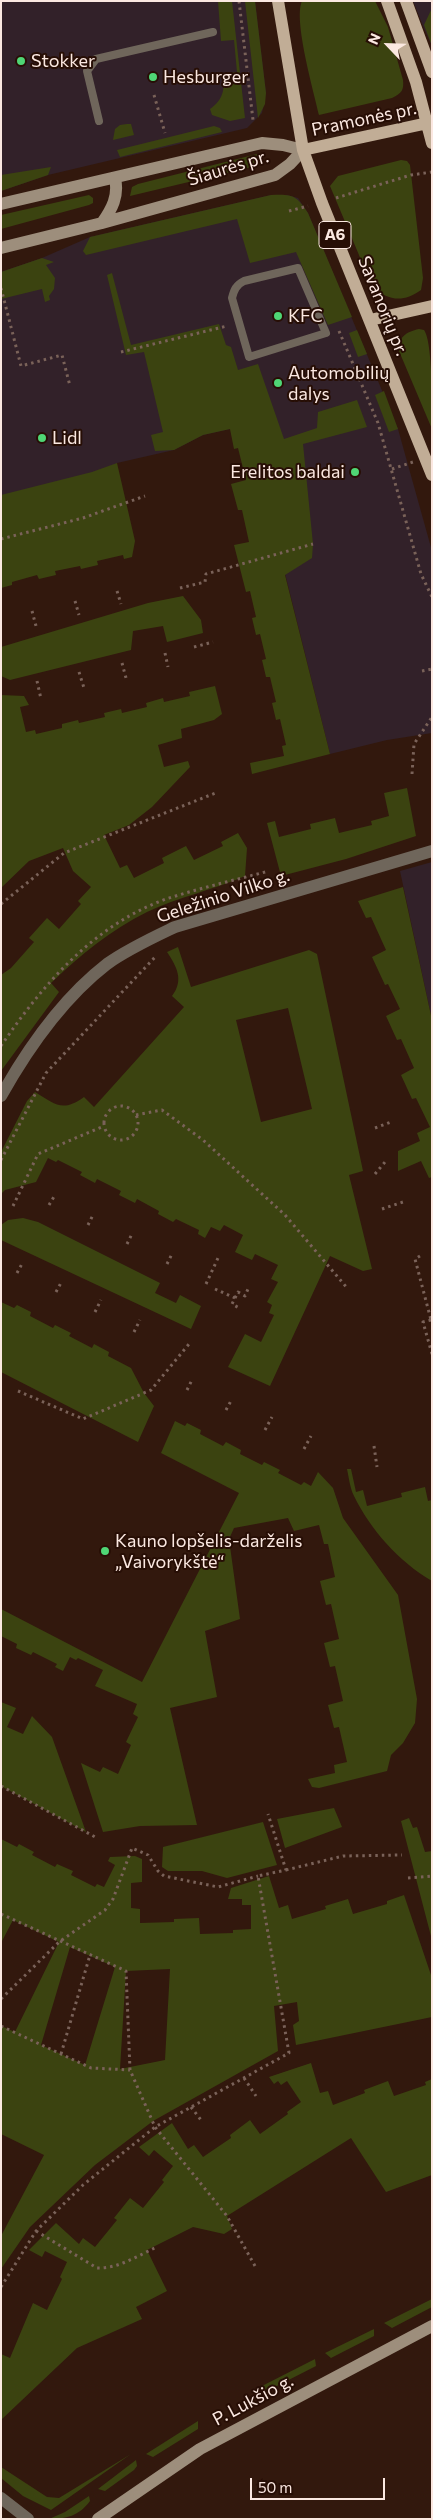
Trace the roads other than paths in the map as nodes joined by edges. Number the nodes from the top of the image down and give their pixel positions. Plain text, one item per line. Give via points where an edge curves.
1 (278, 1) edge
2 (387, 1) edge
3 (406, 1) edge
4 (213, 32) dead end
5 (432, 72) edge
6 (99, 121) dead end
7 (429, 123) edge
8 (432, 143) edge
9 (303, 150) junction
10 (116, 178) junction
11 (1, 204) edge
12 (102, 223) junction
13 (1, 248) edge
14 (432, 306) edge
15 (370, 320) junction
16 (239, 323) joint
17 (432, 475) edge
18 (432, 851) edge
19 (1, 1096) edge
20 (432, 2326) edge
21 (1, 2498) edge
22 (28, 2519) edge
23 (98, 2519) edge

1 - 9 main road, Savanorių pr. / A6
2 - 7 main road
3 - 5 main road
4 - 6 lane via 96,59 87,71
7 - 8 main road
7 - 9 main road, Pramonės pr.
9 - 10 main road, Šiaurės pr. via 262,143
9 - 12 main road, Šiaurės pr. via 275,175
9 - 15 main road, Savanorių pr. / A6
10 - 11 main road, Šiaurės pr.
10 - 12 main road via 116,197
12 - 13 main road, Šiaurės pr.
14 - 15 main road
15 - 17 main road, Savanorių pr. / A6
16 - 16 lane via 249,357 326,333 298,268 238,284 232,298
18 - 19 street, Geležinio Vilko g. via 175,927 143,942 85,983 42,1031
20 - 23 main road, P. Lukšio g. via 200,2449
21 - 22 street

